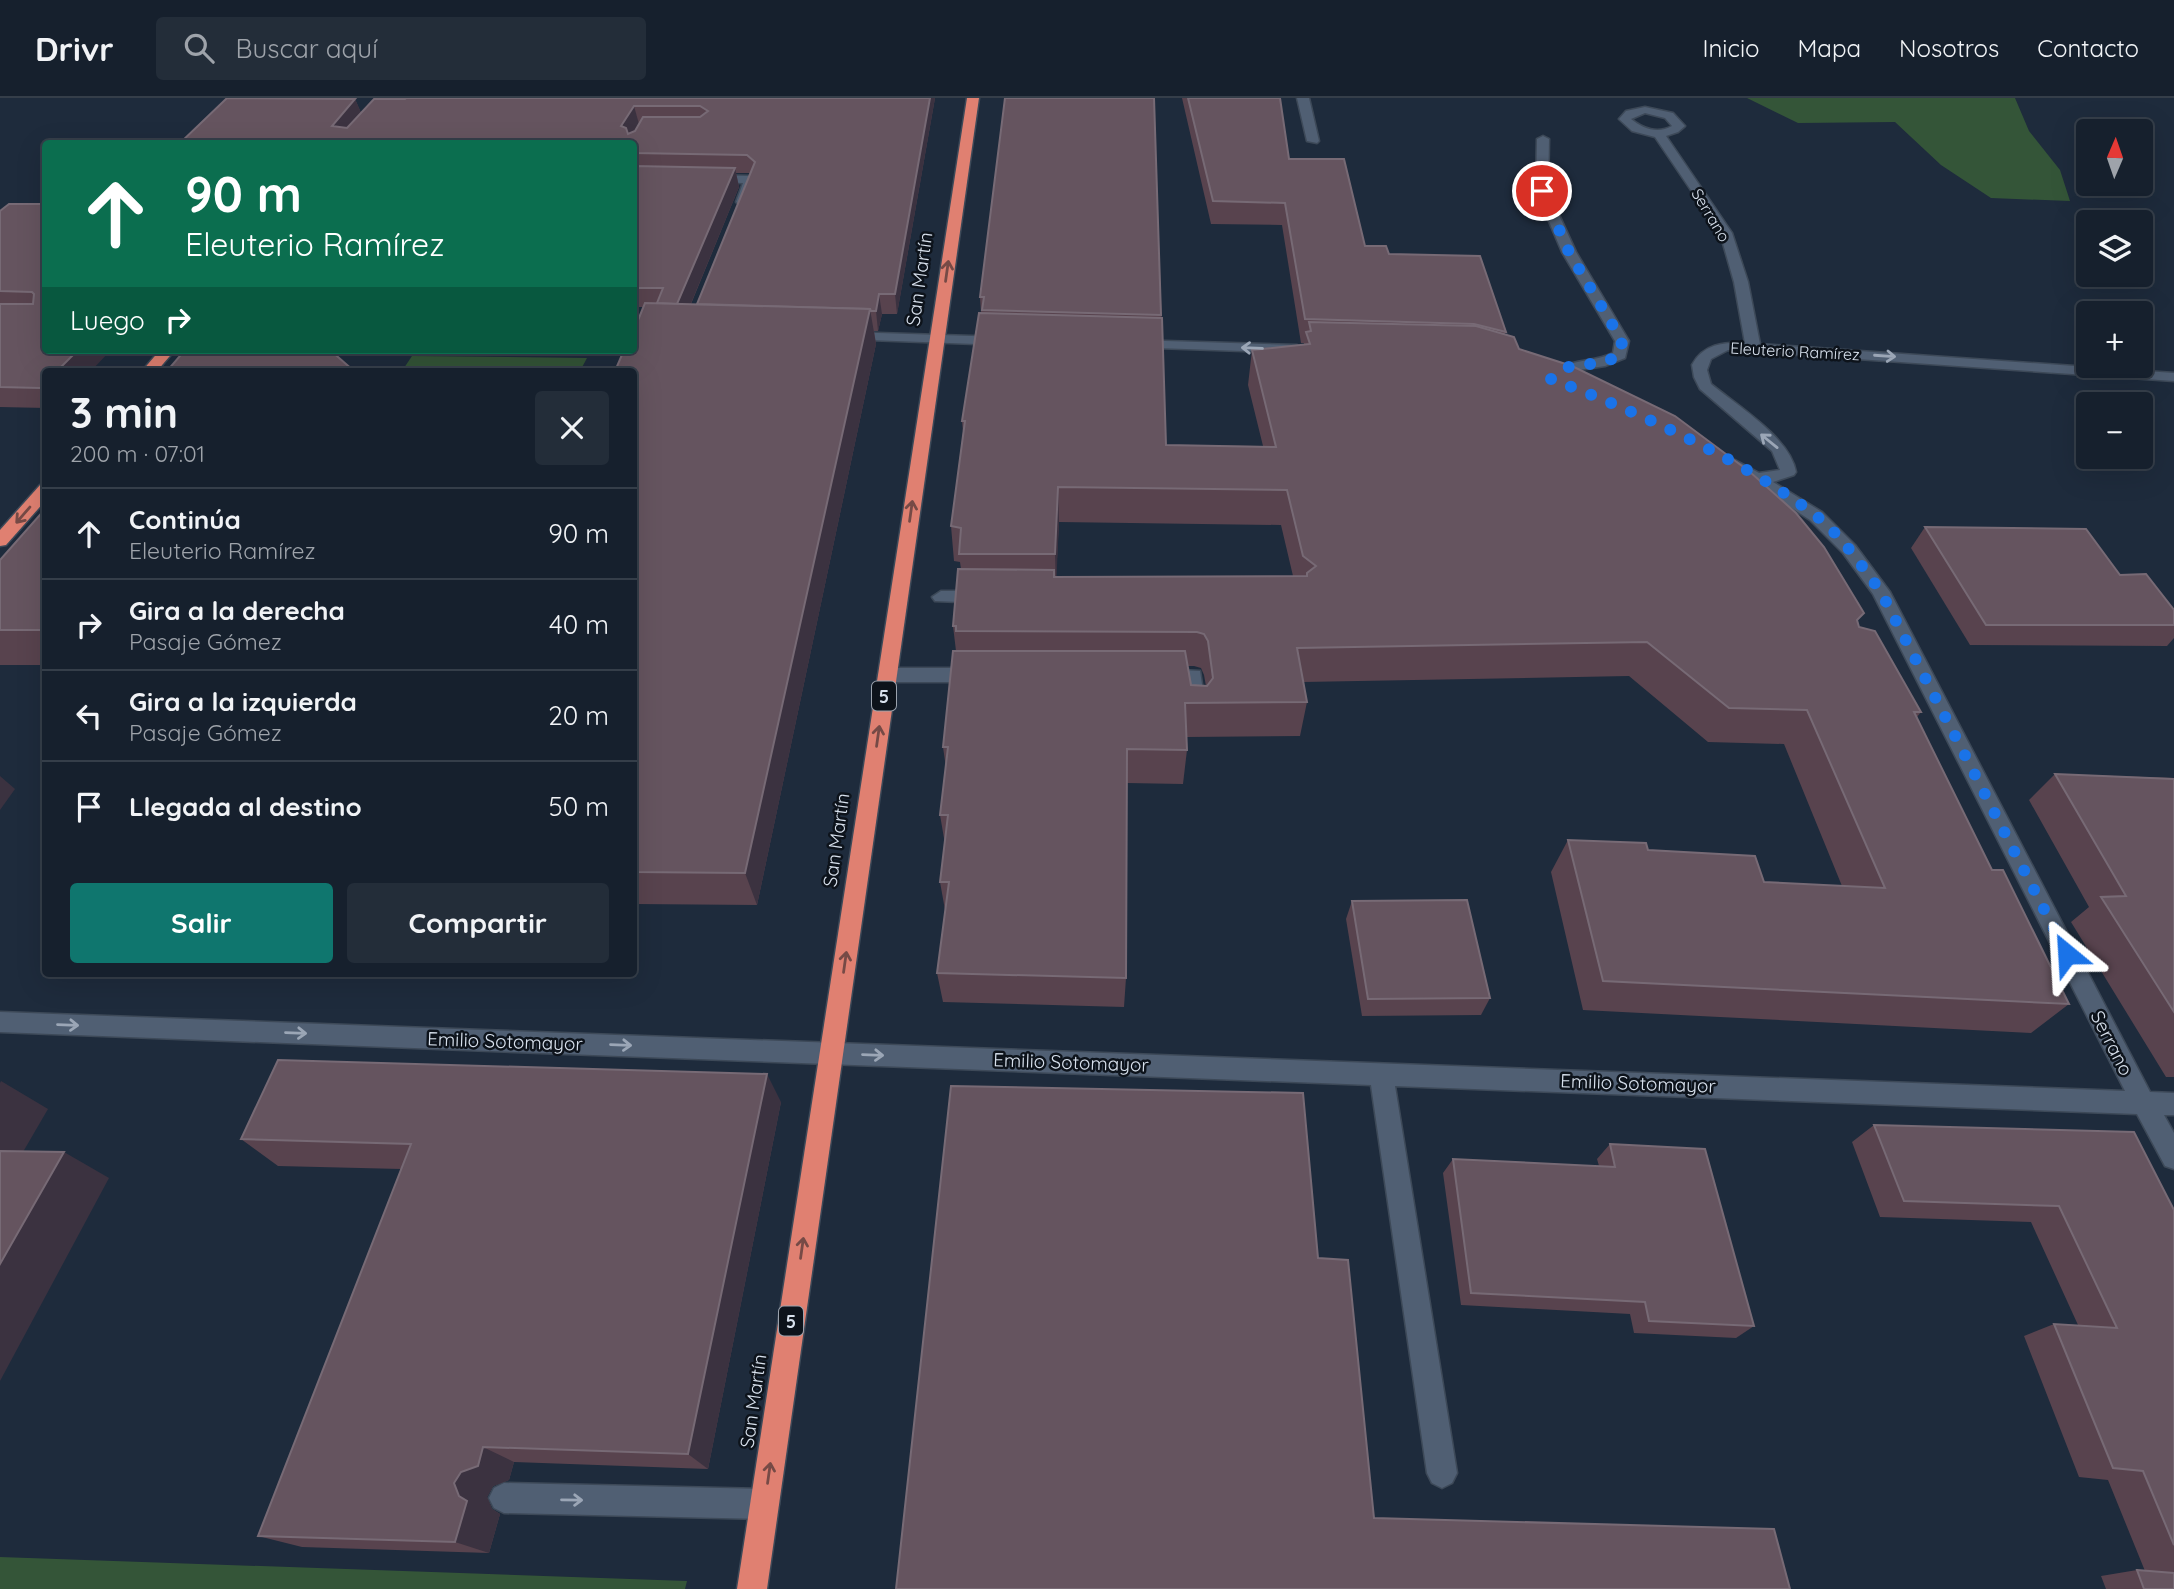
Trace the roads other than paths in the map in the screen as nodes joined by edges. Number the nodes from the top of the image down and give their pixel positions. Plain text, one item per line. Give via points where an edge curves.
1 (972, 98) edge
2 (1303, 98) edge
3 (1658, 133) dead end
4 (1543, 139) dead end
5 (1314, 141) dead end
6 (699, 179) edge
7 (736, 218) edge
8 (837, 336) edge
9 (937, 339) junction
10 (1014, 341) edge
11 (1124, 344) edge
12 (1753, 347) junction
13 (1316, 350) edge
14 (164, 354) edge
15 (152, 368) edge
16 (1530, 372) edge
17 (2174, 377) edge
18 (1551, 379) junction
19 (1573, 387) edge
20 (1715, 454) edge
21 (1759, 478) junction
22 (42, 494) edge
23 (0, 541) edge
24 (941, 597) dead end
25 (1004, 598) edge
26 (1886, 656) edge
27 (1914, 657) junction
28 (887, 675) junction
29 (1000, 675) edge
30 (1138, 676) edge
31 (1196, 712) edge
32 (0, 1022) edge
33 (831, 1053) junction
34 (1381, 1074) junction
35 (2143, 1102) junction
36 (2174, 1104) edge
37 (2174, 1157) edge
38 (1442, 1474) dead end
39 (504, 1498) dead end
40 (764, 1504) junction
41 (752, 1589) edge

9 -> 1 highway, San Martín / 5
2 - 5 street
3 - 12 street, Serrano via 1726,233
4 - 18 street via 1542,191 1569,252 1622,341 1620,355 1568,367
6 - 7 street via 751,180
8 - 9 street
9 - 10 street
28 -> 9 highway, San Martín / 5
13 -> 11 street
12 -> 17 street, Eleuterio Ramírez
21 -> 12 street, Eleuterio Ramírez via 1788,471 1786,461 1705,386 1698,374 1699,362 1708,353 1726,346
14 - 15 highway
16 - 18 street
18 - 19 street
20 - 21 street
21 - 27 street, Serrano via 1816,516 1849,549 1881,592
22 -> 23 highway
24 - 25 street
26 - 27 street
27 - 35 street, Serrano
28 - 29 street
33 -> 28 highway, San Martín / 5
30 - 31 street via 1193,676
32 -> 33 street, Emilio Sotomayor
33 -> 34 street, Emilio Sotomayor
40 -> 33 highway, San Martín / 5
34 - 35 street, Emilio Sotomayor
34 - 38 street
35 - 36 street, Emilio Sotomayor
35 - 37 street, Serrano
39 -> 40 street
40 - 41 highway, San Martín / 5

